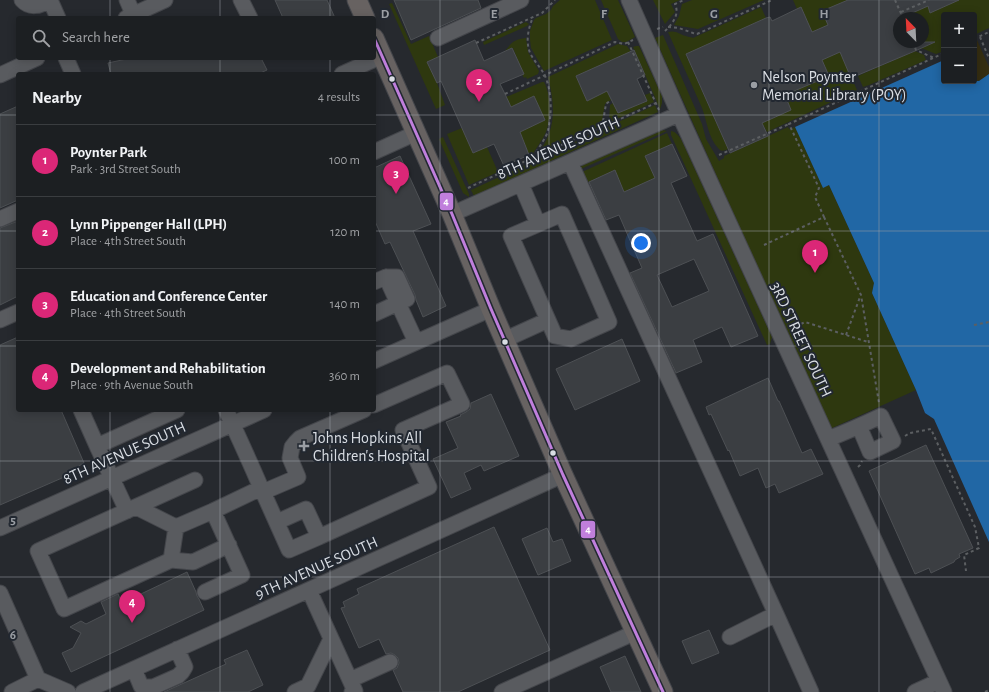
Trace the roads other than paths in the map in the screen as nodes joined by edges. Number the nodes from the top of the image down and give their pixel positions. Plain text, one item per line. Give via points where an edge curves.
1 (49, 0) edge
2 (127, 0) edge
3 (165, 0) edge
4 (241, 0) edge
5 (357, 0) edge
6 (520, 0) edge
7 (629, 0) edge
8 (31, 8) edge
9 (57, 16) edge
10 (130, 16) edge
11 (249, 16) edge
12 (364, 16) edge
13 (438, 38) dead end
14 (376, 42) edge
15 (382, 56) junction
16 (376, 59) edge
17 (33, 60) edge
18 (67, 60) edge
19 (373, 60) edge
20 (72, 72) edge
21 (346, 72) edge
22 (0, 75) edge
23 (679, 114) junction
24 (416, 133) junction
25 (376, 151) edge
26 (570, 162) junction
27 (520, 184) junction
28 (16, 212) edge
29 (452, 214) junction
30 (0, 219) edge
31 (538, 224) junction
32 (380, 280) edge
33 (398, 303) junction
34 (491, 309) junction
35 (16, 313) edge
36 (376, 313) edge
37 (0, 320) edge
38 (548, 320) junction
39 (504, 340) junction
40 (416, 342) junction
41 (376, 360) edge
42 (376, 404) edge
43 (82, 412) edge
44 (173, 412) edge
45 (227, 412) edge
46 (259, 412) edge
47 (359, 412) edge
48 (232, 424) junction
49 (859, 426) junction
50 (828, 439) junction
51 (97, 446) junction
52 (564, 475) junction
53 (112, 478) junction
54 (195, 480) dead end
55 (262, 490) junction
56 (131, 509) junction
57 (213, 510) junction
58 (277, 522) junction
59 (176, 527) junction
60 (0, 528) edge
61 (319, 537) junction
62 (229, 545) junction
63 (171, 560) junction
64 (309, 590) junction
65 (205, 592) dead end
66 (0, 593) edge
67 (776, 614) junction
68 (636, 632) junction
69 (730, 637) dead end
70 (331, 639) junction
71 (177, 649) junction
72 (390, 662) dead end
73 (134, 669) junction
74 (46, 685) edge
75 (351, 686) edge
76 (941, 687) edge
77 (12, 692) edge
78 (68, 692) edge
79 (82, 692) edge
80 (295, 692) edge
81 (502, 692) edge
82 (663, 692) edge
83 (811, 692) edge
84 (915, 692) edge

1 - 8 street
1 - 9 street
2 - 10 street
3 - 10 street
4 - 11 street
5 - 12 main road
6 - 13 street
7 - 23 street, 3RD STREET SOUTH
14 - 15 main road
15 - 16 street
15 - 24 main road
17 - 22 street
18 - 20 street
19 - 21 street
23 - 26 street, 8TH AVENUE SOUTH
23 - 50 street, 3RD STREET SOUTH
24 - 25 street
24 - 29 main road
26 - 27 street, 8TH AVENUE SOUTH
26 - 67 street
27 - 29 street, 8TH AVENUE SOUTH
27 - 31 street
28 - 30 street
29 - 34 main road
31 - 38 street via 511,236
31 - 38 street via 562,214 609,322 572,339 556,336
32 - 33 street
33 - 36 street
33 - 40 street
34 - 39 main road
34 - 40 street
35 - 37 street
38 - 39 street
39 - 52 main road
40 - 41 street
42 - 61 street via 448,372 462,404 403,430 429,487
43 - 51 street
44 - 51 street
45 - 48 street
46 - 48 street, 8TH AVENUE SOUTH
47 - 55 street via 300,438 292,447 290,458 298,477
48 - 53 street, 8TH AVENUE SOUTH
48 - 55 street
49 - 49 street via 881,416 893,441 870,452
49 - 50 street
50 - 76 street, 3RD STREET SOUTH
51 - 53 street
52 - 64 street, 9TH AVENUE SOUTH
52 - 68 main road
53 - 56 street
53 - 60 street, 8TH AVENUE SOUTH
54 - 56 street
55 - 57 street
55 - 58 street
56 - 59 street
56 - 63 street via 38,551 64,609
57 - 59 street
57 - 62 street
58 - 61 street via 306,509
58 - 61 street via 289,550
59 - 63 street
62 - 63 street via 193,562
62 - 65 street via 242,575
64 - 70 street
64 - 71 street, 9TH AVENUE SOUTH
66 - 74 street
67 - 69 street
67 - 83 street
68 - 81 street
68 - 82 main road
70 - 75 street
70 - 80 street via 308,686
71 - 73 street, 9TH AVENUE SOUTH
71 - 73 street via 184,667 178,676 153,687 147,687 141,686
72 - 75 street
73 - 79 street, 9TH AVENUE SOUTH
74 - 77 street
74 - 78 street
76 - 84 street

